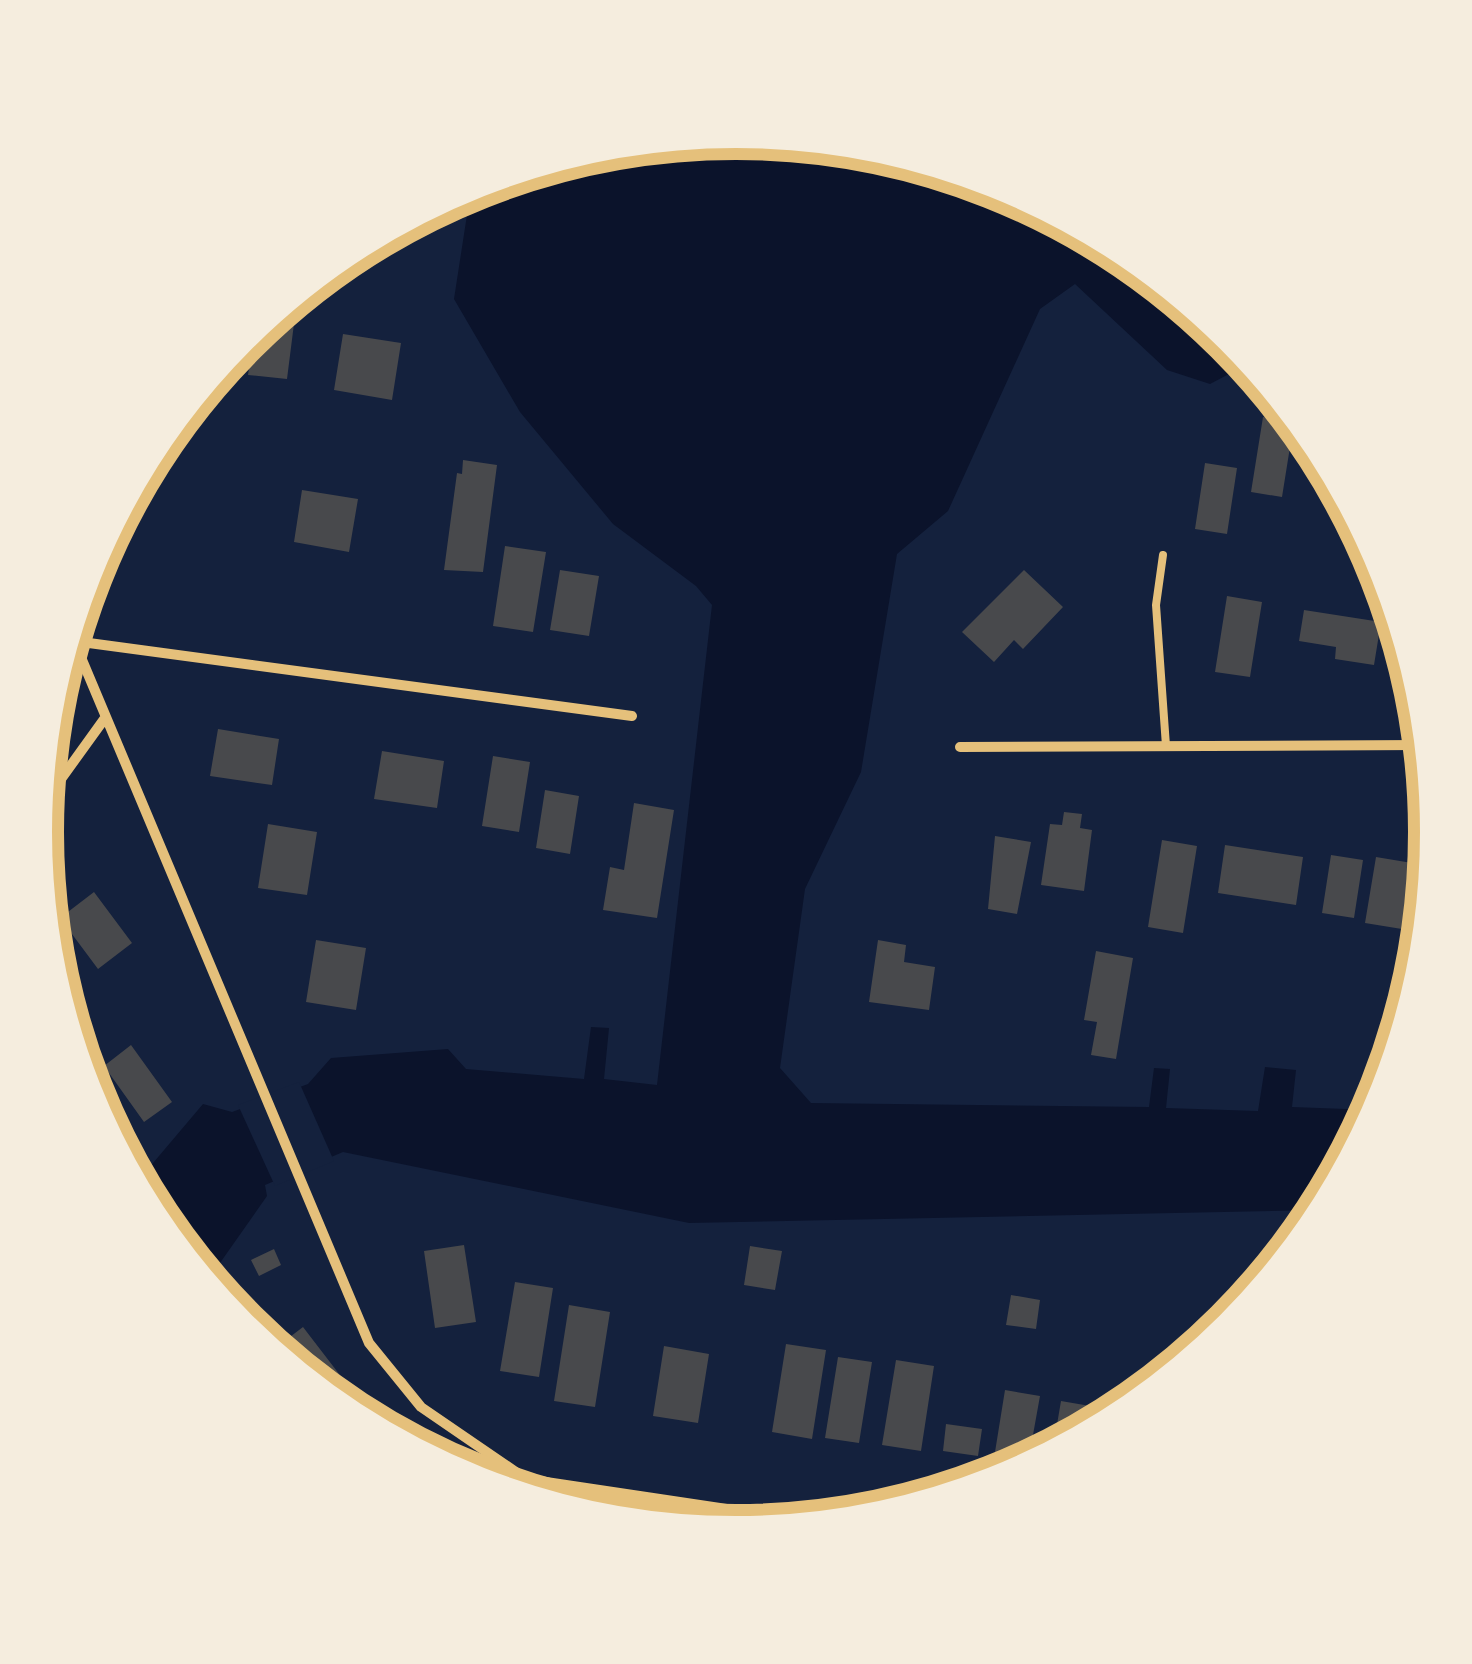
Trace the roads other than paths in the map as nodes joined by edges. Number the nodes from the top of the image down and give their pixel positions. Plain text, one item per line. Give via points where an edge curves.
1 (1163, 556) dead end
2 (86, 640) edge
3 (81, 657) edge
4 (632, 716) dead end
5 (106, 718) junction
6 (1409, 745) edge
7 (960, 746) dead end
8 (1166, 746) junction
9 (60, 781) edge
10 (519, 1474) edge
11 (542, 1481) edge
12 (734, 1510) edge

1 - 8 lane via 1156,605
2 - 4 street
3 - 5 street
5 - 9 street
5 - 10 street via 369,1343 421,1407
6 - 8 street
7 - 8 street
11 - 12 street

